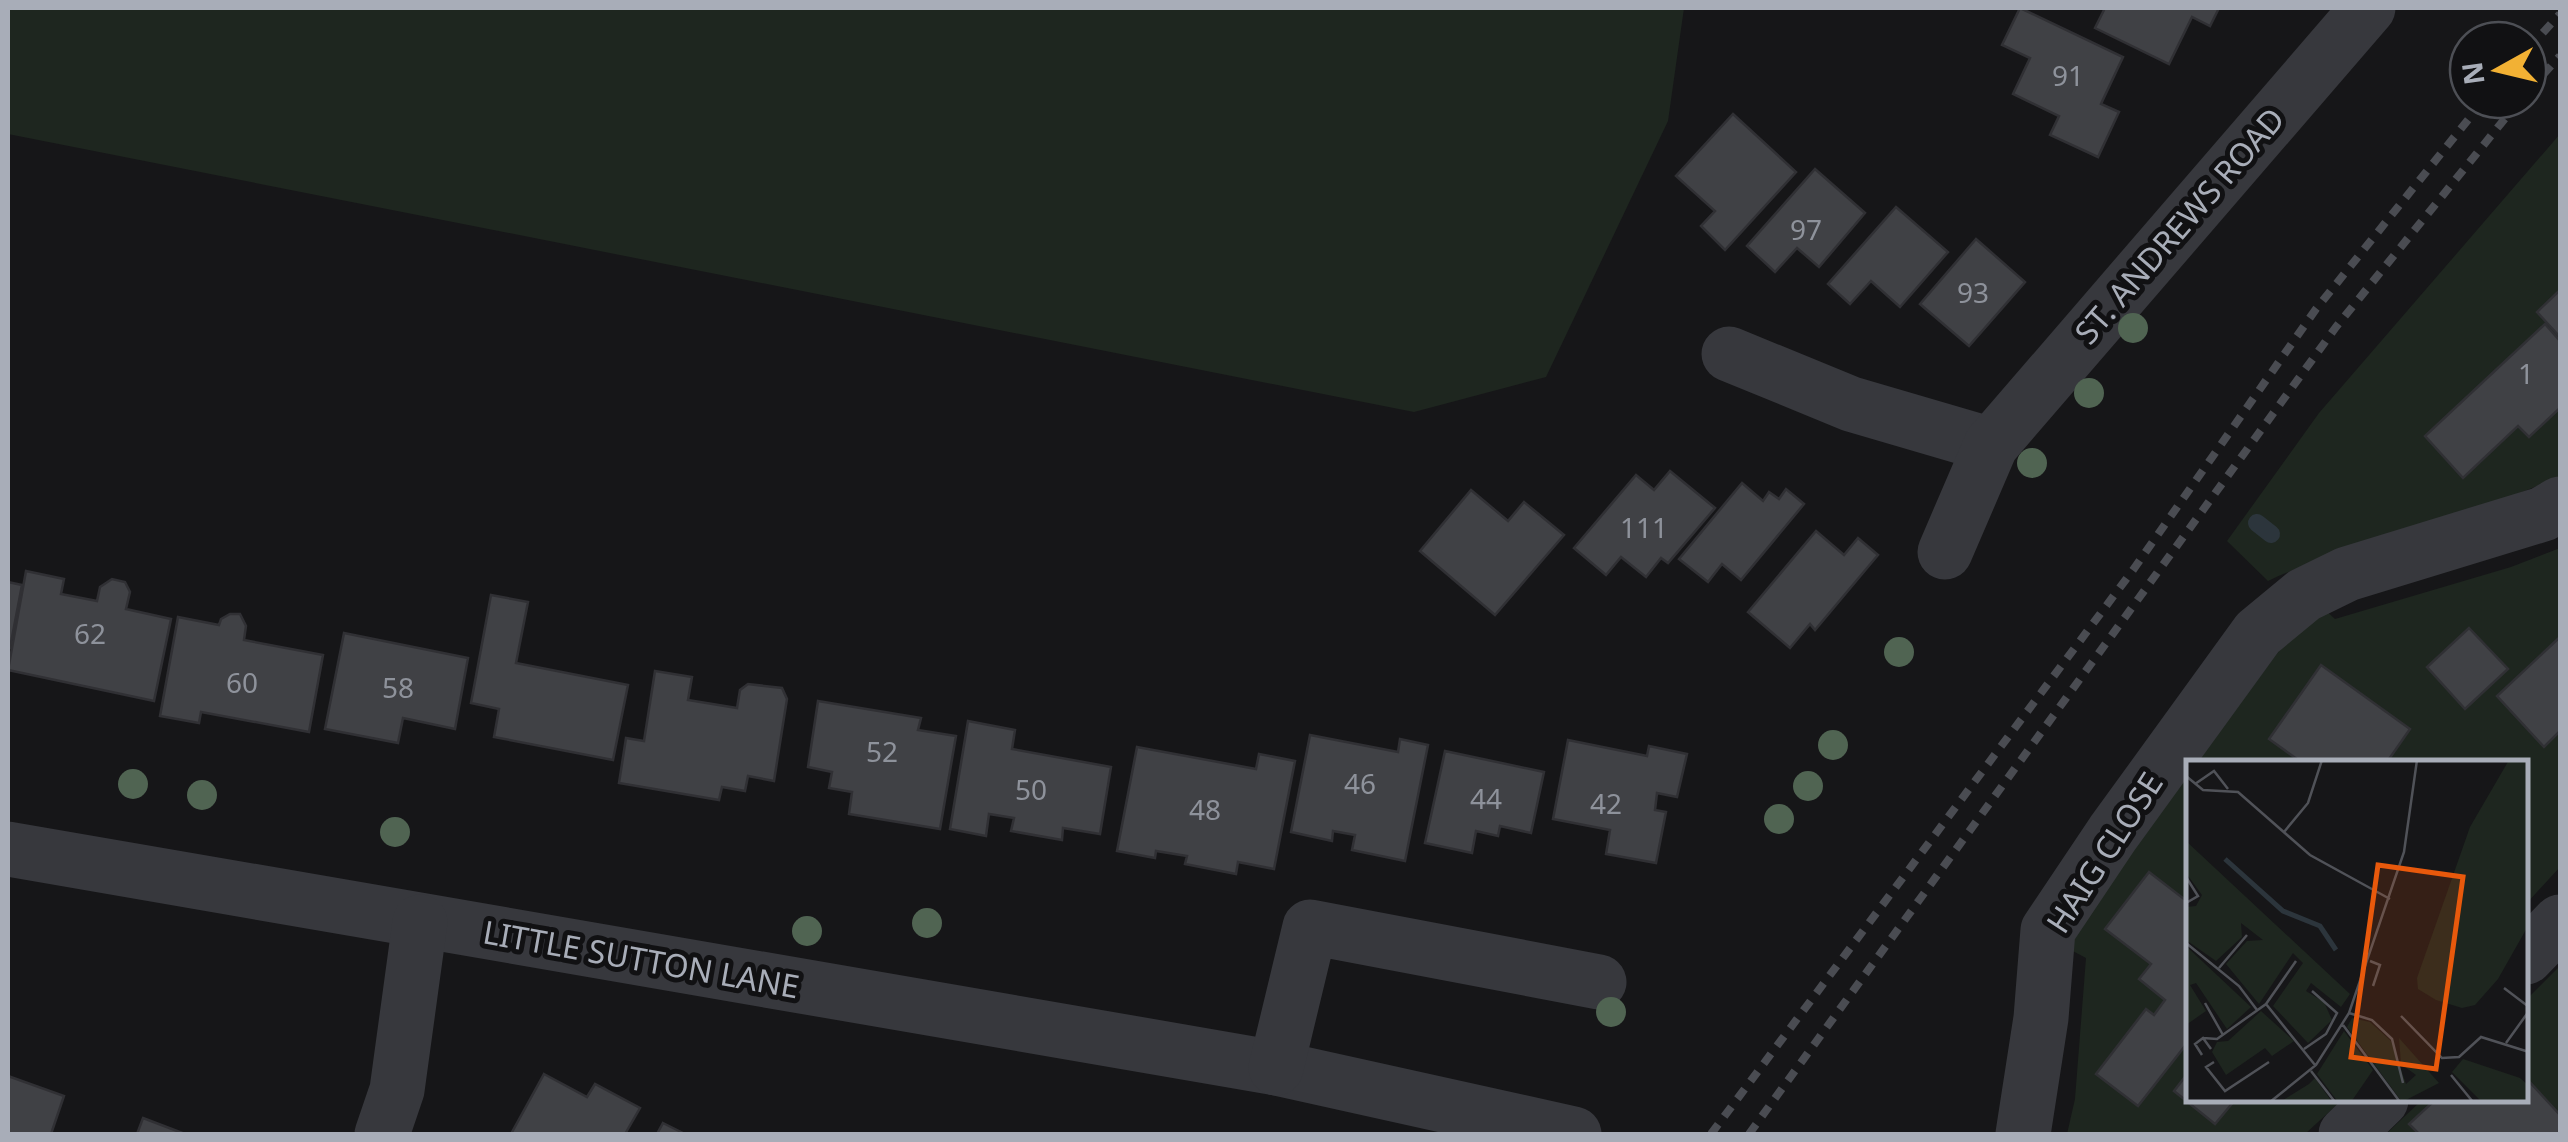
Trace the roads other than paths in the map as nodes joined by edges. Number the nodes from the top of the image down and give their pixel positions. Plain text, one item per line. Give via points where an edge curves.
1 (2368, 8) edge
2 (1729, 354) dead end
3 (1991, 445) junction
4 (2560, 504) edge
5 (1945, 552) dead end
6 (8, 849) edge
7 (420, 922) junction
8 (2560, 922) edge
9 (2528, 955) edge
10 (1599, 982) dead end
11 (1276, 1068) junction
12 (2379, 1102) edge
13 (382, 1134) edge
14 (1574, 1134) edge
15 (2024, 1134) edge
16 (2346, 1134) edge

1 - 3 street, ST. ANDREWS ROAD
2 - 3 street via 1851,404
3 - 5 street, ST. ANDREWS ROAD
4 - 15 street, HAIG CLOSE via 2347,574 2304,595 2258,633 2048,930
6 - 7 street, LITTLE SUTTON LANE
7 - 11 street, LITTLE SUTTON LANE
7 - 13 street via 397,1090
8 - 9 street
10 - 11 street via 1310,927
11 - 14 street, LITTLE SUTTON LANE
12 - 16 street

